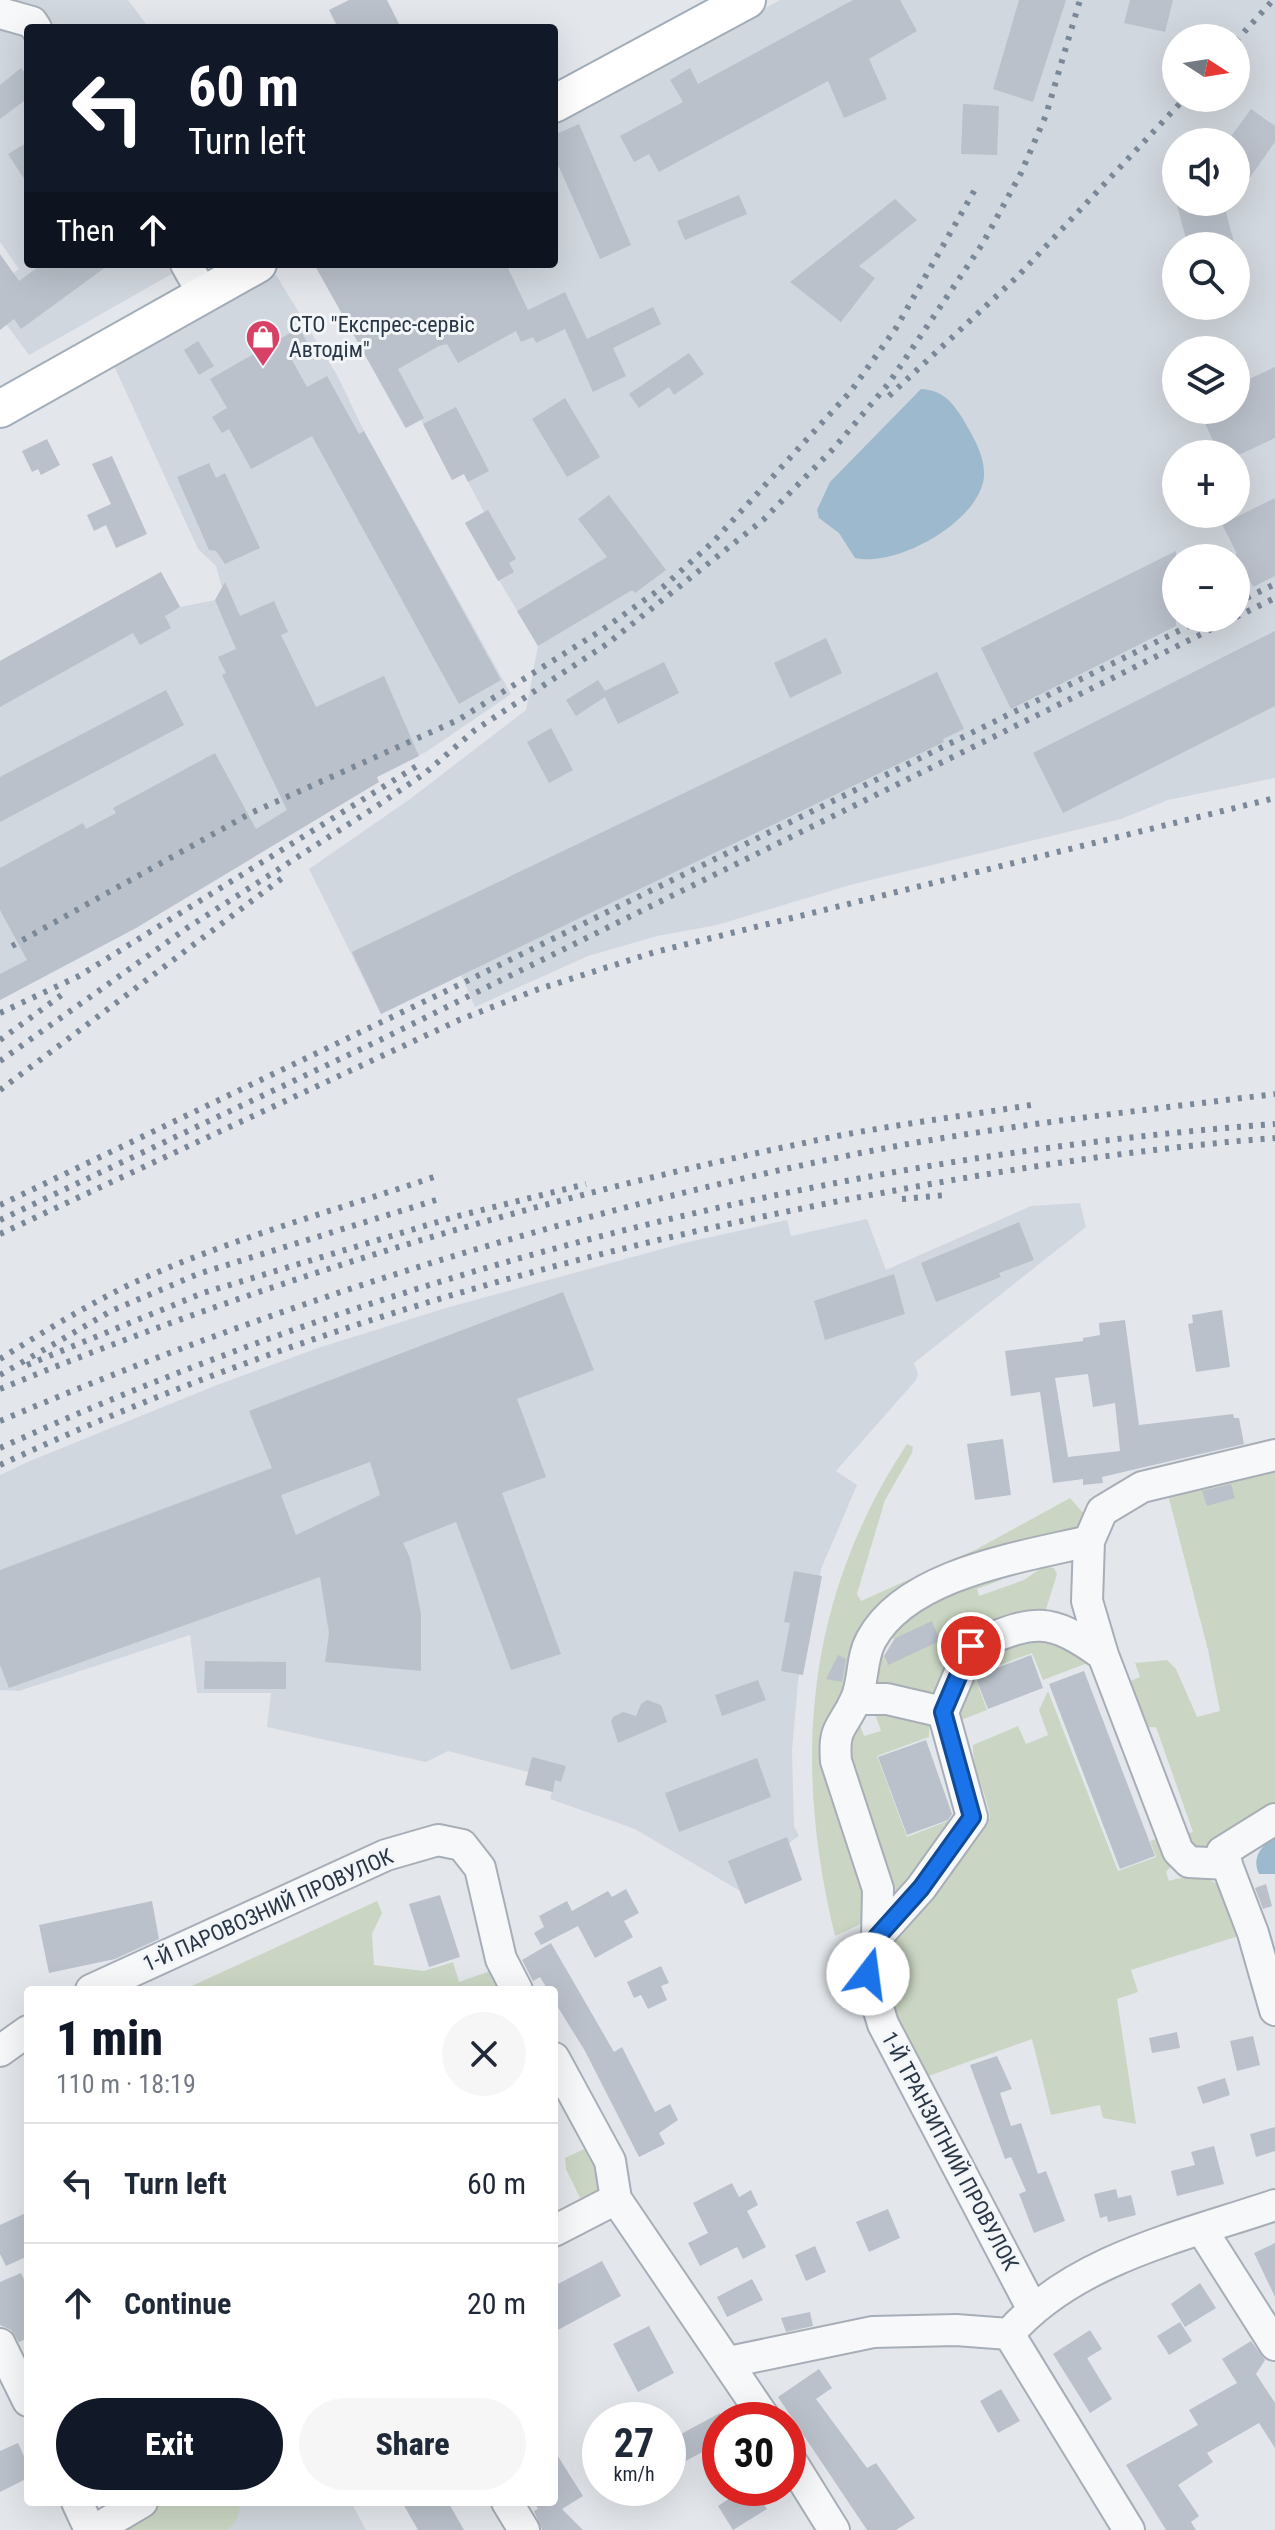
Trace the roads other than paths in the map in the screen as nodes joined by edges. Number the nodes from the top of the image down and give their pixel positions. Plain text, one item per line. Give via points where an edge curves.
1 (701, 0) edge
2 (747, 0) edge
3 (0, 13) edge
4 (33, 24) edge
5 (558, 78) edge
6 (558, 102) edge
7 (234, 268) edge
8 (198, 274) edge
9 (0, 387) edge
10 (0, 409) edge
11 (1275, 1455) edge
12 (1089, 1541) junction
13 (1103, 1655) junction
14 (856, 1699) junction
15 (943, 1712) junction
16 (1275, 1819) edge
17 (1225, 1858) junction
18 (877, 1937) junction
19 (100, 1986) edge
20 (515, 1986) edge
21 (1275, 2010) edge
22 (24, 2034) edge
23 (0, 2051) edge
24 (558, 2065) edge
25 (616, 2199) junction
26 (1275, 2205) edge
27 (558, 2229) edge
28 (1202, 2230) junction
29 (1032, 2308) junction
30 (1009, 2334) junction
31 (0, 2344) edge
32 (1275, 2345) edge
33 (729, 2362) junction
34 (24, 2393) edge
35 (755, 2402) edge
36 (806, 2485) edge
37 (79, 2506) edge
38 (135, 2506) edge
39 (509, 2506) edge
40 (93, 2530) edge
41 (524, 2530) edge
42 (834, 2530) edge
43 (1129, 2530) edge

1 - 5 main road
2 - 6 main road
3 - 4 street
7 - 8 main road
8 - 9 main road
8 - 10 main road
11 - 12 street via 1142,1487 1102,1511
12 - 13 street via 1087,1601
12 - 14 street via 968,1571 907,1603 871,1641
13 - 15 street via 1042,1624 1028,1623 971,1646
13 - 17 street via 1178,1851 1189,1862
14 - 15 street via 887,1699
14 - 18 street via 837,1729 836,1761 878,1889
15 - 18 street, 1-Й ТРАНЗИТНИЙ ПРОВУЛОК via 972,1817 921,1888
16 - 17 street
17 - 21 street
18 - 29 street, 1-Й ТРАНЗИТНИЙ ПРОВУЛОК via 868,1974 883,2024
19 - 20 street, 1-Й ПАРОВОЗНИЙ ПРОВУЛОК via 386,1855 448,1840 462,1845 480,1868 501,1959
22 - 23 street
24 - 25 street via 610,2161
25 - 27 street
25 - 33 street
26 - 28 street
28 - 29 street via 1124,2256
28 - 32 street
29 - 30 street
30 - 33 street via 873,2332
30 - 43 street
31 - 34 street
33 - 35 street
36 - 42 street
37 - 40 street
38 - 40 street
39 - 41 street

